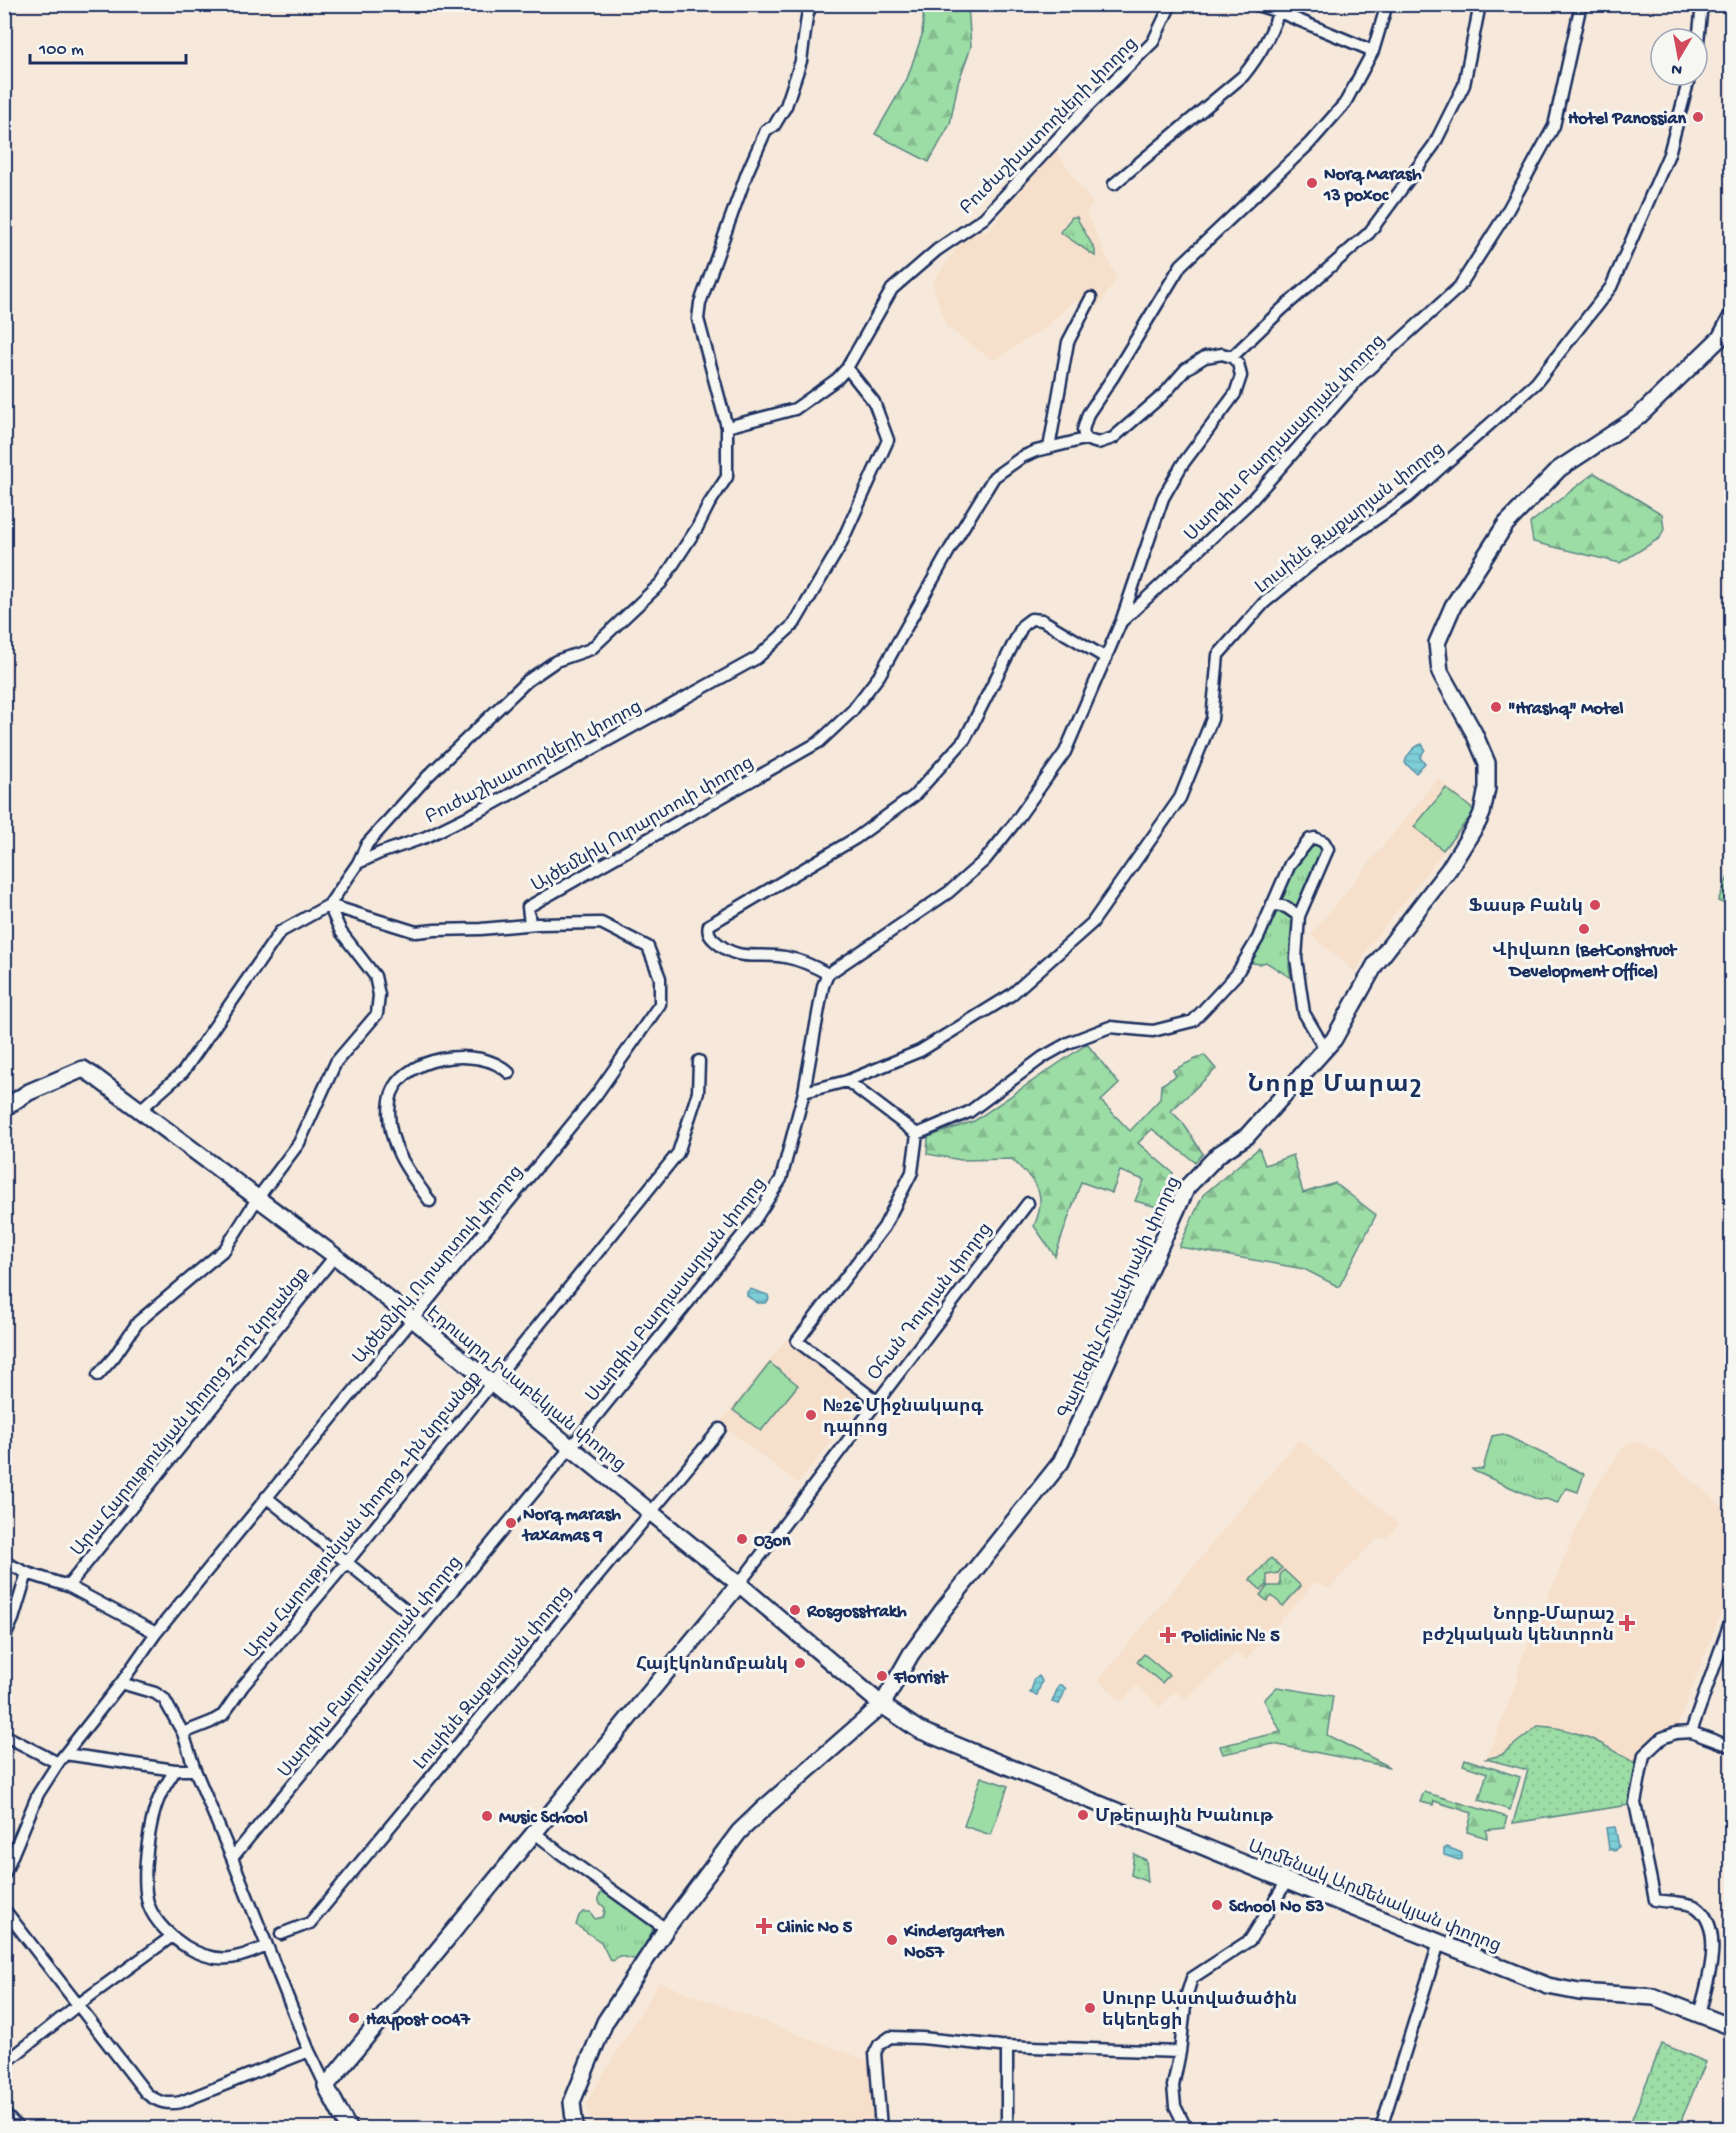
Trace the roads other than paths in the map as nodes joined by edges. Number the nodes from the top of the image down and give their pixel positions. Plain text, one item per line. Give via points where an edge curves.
1 (811, 4) edge
2 (1171, 4) edge
3 (1254, 4) edge
4 (1387, 4) edge
5 (1480, 4) edge
6 (1581, 4) edge
7 (1702, 4) edge
8 (1279, 8) edge
9 (1700, 27) edge
10 (1373, 51) junction
11 (1687, 87) edge
12 (1114, 184) dead end
13 (1091, 298) dead end
14 (1731, 316) edge
15 (1232, 357) junction
16 (847, 368) junction
17 (727, 427) junction
18 (1085, 440) junction
19 (1049, 448) junction
20 (1120, 622) junction
21 (1106, 658) junction
22 (358, 863) junction
23 (1272, 904) junction
24 (329, 905) junction
25 (1299, 916) junction
26 (530, 924) junction
27 (828, 974) junction
28 (1325, 1049) junction
29 (699, 1061) dead end
30 (509, 1073) dead end
31 (847, 1081) junction
32 (804, 1092) junction
33 (4, 1108) edge
34 (140, 1110) junction
35 (917, 1134) junction
36 (257, 1199) junction
37 (430, 1201) dead end
38 (1028, 1203) dead end
39 (335, 1256) junction
40 (412, 1320) junction
41 (98, 1375) dead end
42 (491, 1382) junction
43 (878, 1402) junction
44 (720, 1429) dead end
45 (571, 1447) junction
46 (266, 1497) junction
47 (651, 1512) junction
48 (4, 1562) edge
49 (347, 1562) junction
50 (27, 1573) junction
51 (739, 1584) junction
52 (68, 1586) junction
53 (1731, 1617) edge
54 (424, 1625) junction
55 (156, 1633) junction
56 (4, 1639) edge
57 (121, 1683) junction
58 (882, 1706) junction
59 (1690, 1732) junction
60 (183, 1733) junction
61 (4, 1735) edge
62 (1731, 1747) edge
63 (62, 1758) junction
64 (175, 1770) junction
65 (195, 1770) junction
66 (535, 1833) junction
67 (232, 1858) junction
68 (4, 1875) edge
69 (1287, 1881) junction
70 (4, 1909) edge
71 (666, 1929) junction
72 (281, 1934) dead end
73 (171, 1937) junction
74 (1439, 1943) junction
75 (267, 1946) junction
76 (79, 2004) junction
77 (1699, 2014) junction
78 (1731, 2027) edge
79 (1008, 2047) junction
80 (309, 2051) junction
81 (1180, 2052) junction
82 (4, 2064) edge
83 (326, 2086) junction
84 (4, 2113) edge
85 (18, 2128) edge
86 (348, 2128) edge
87 (575, 2128) edge
88 (881, 2128) edge
89 (1007, 2128) edge
90 (1185, 2128) edge
91 (1381, 2128) edge

1 - 17 street via 801,61 786,106 774,126 766,130 747,173 700,303 698,319
2 - 16 street, Բուժաշխատողների փողոց via 1153,42 984,218 937,250 892,290
3 - 8 street
4 - 10 street
5 - 15 street via 1464,85 1434,144 1369,233
6 - 20 street, Սարգիս Բաղդասարյան փողոց via 1554,126 1504,217 1459,287 1361,376 1250,502
7 - 9 street
8 - 10 street
8 - 12 street via 1243,76
10 - 18 street via 1345,103 1309,144 1181,265 1088,414 1083,430
11 - 31 street, Լուսինե Զաքարյան փողոց via 1669,154 1611,286 1536,383 1408,497 1315,561 1264,603 1218,655 1212,719 1180,798 1092,923 1011,995 920,1051
13 - 19 street via 1068,342
14 - 28 main road, Գարեգին Հովսեփյանի փողոց via 1720,338 1638,417 1560,469 1506,524 1453,606 1437,643 1440,672 1487,763 1482,813 1449,869 1375,965
15 - 18 street, Այծեմնիկ Ուրարտուի փողոց via 1217,354 1198,360 1113,438 1101,442
15 - 20 street via 1240,369 1238,388 1163,498
16 - 17 street, Բուժաշխատողների փողոց via 795,409
16 - 22 street, Բուժաշխատողների փողոց via 874,402 888,440 839,548 794,624 757,658 491,805 426,837
17 - 22 street via 727,477 661,583 591,649 556,661 527,681 428,776 367,844
18 - 19 street, Այծեմնիկ Ուրարտուի փողոց
19 - 26 street, Այծեմնիկ Ուրարտուի փողոց via 1022,457 994,477 879,676 852,711 819,742 528,908
20 - 21 street, Սարգիս Բաղդասարյան փողոց
21 - 27 street, Սարգիս Բաղդասարյան փողոց via 1065,753 985,860 949,892
21 - 27 street via 1042,620 1031,619 1023,625 965,739 914,796 856,838 712,922 708,929 712,939 729,953 785,957 812,964
22 - 24 street
23 - 25 street
23 - 25 street via 1290,864 1310,839 1320,840 1328,845 1328,852
23 - 35 street via 1236,975 1193,1021 1153,1031 1110,1027 1068,1043 969,1112
24 - 26 street via 416,932
24 - 34 street via 280,932 183,1072
24 - 36 street via 341,932 375,976 379,994 377,1014 336,1062 299,1143
25 - 28 street via 1296,958 1304,1013
26 - 40 street, Այծեմնիկ Ուրարտուի փողոց via 601,923 648,947 660,978 660,1004 572,1126
27 - 32 street, Սարգիս Բաղդասարյան փողոց
28 - 58 main road, Գարեգին Հովսեփյանի փողոց via 1248,1136 1219,1154 1187,1187 1061,1462 943,1610 911,1654
29 - 42 street, Արա Հարությունյան փողոց 1-ին նրբանցք via 698,1092 678,1153
30 - 37 street via 483,1058 455,1057 417,1067 394,1088 389,1116 396,1148 402,1163
31 - 32 street, Լուսինե Զաքարյան փողոց
31 - 35 street
32 - 45 street, Սարգիս Բաղդասարյան փողոց via 781,1179 754,1221
33 - 34 main road, Էդուարդ Իսաբեկյան փողոց via 29,1092 83,1069
34 - 36 main road, Էդուարդ Իսաբեկյան փողոց
35 - 43 street via 912,1172 884,1227 797,1341
36 - 39 main road, Էդուարդ Իսաբեկյան փողոց
36 - 41 street via 225,1249 138,1322
38 - 43 street, Օհան Դուրյան փողոց
39 - 40 main road, Էդուարդ Իսաբեկյան փողոց
39 - 52 street, Արա Հարությունյան փողոց 2-րդ նրբանցք
40 - 42 main road, Էդուարդ Իսաբեկյան փողոց
40 - 46 street, Այծեմնիկ Ուրարտուի փողոց
42 - 45 main road, Էդուարդ Իսաբեկյան փողոց
42 - 49 street, Արա Հարությունյան փողոց 1-ին նրբանցք
43 - 51 street, Օհան Դուրյան փողոց
44 - 47 street, Լուսինե Զաքարյան փողոց
45 - 47 main road, Էդուարդ Իսաբեկյան փողոց
45 - 54 street, Սարգիս Բաղդասարյան փողոց
46 - 49 street
46 - 55 street, Այծեմնիկ Ուրարտուի փողոց
47 - 51 main road, Էդուարդ Իսաբեկյան փողոց
47 - 72 street, Լուսինե Զաքարյան փողոց via 310,1923
48 - 50 street
49 - 54 street
49 - 60 street, Արա Հարությունյան փողոց 1-ին նրբանցք via 223,1715
50 - 52 street
50 - 56 street
51 - 58 main road, Էդուարդ Իսաբեկյան փողոց
51 - 66 main road, Օհան Դուրյան փողոց
52 - 55 street
53 - 59 street
54 - 67 street, Սարգիս Բաղդասարյան փողոց
55 - 57 street, Այծեմնիկ Ուրարտուի փողոց
57 - 60 street via 164,1699
57 - 63 street, Այծեմնիկ Ուրարտուի փողոց
58 - 69 main road, Արմենակ Արմենակյան փողոց via 929,1735
58 - 71 main road, Գարեգին Հովսեփյանի փողոց via 739,1832
59 - 62 street
59 - 77 street via 1667,1736 1644,1755 1635,1803 1655,1900 1695,1906 1710,1926 1709,1980
60 - 65 street
61 - 63 street
63 - 64 street
63 - 68 street, Այծեմնիկ Ուրարտուի փողոց via 33,1804
64 - 65 street
64 - 73 street via 153,1815 146,1885 150,1908
65 - 67 street
66 - 71 street
66 - 83 main road, Օհան Դուրյան փողոց
67 - 75 street
69 - 74 main road, Արմենակ Արմենակյան փողոց
69 - 81 street via 1250,1940 1192,1978
70 - 76 street
71 - 87 main road, Գարեգին Հովսեփյանի փողոց via 605,2022 572,2102
73 - 75 street via 196,1952 218,1958 244,1956
73 - 76 street
74 - 77 main road, Արմենակ Արմենակյան փողոց via 1548,1986 1654,1997
74 - 91 street
75 - 80 street
76 - 80 street via 146,2093 162,2102 181,2102
76 - 82 street
77 - 78 main road, Արմենակ Արմենակյան փողոց
79 - 81 street
79 - 88 street via 890,2037 875,2053
79 - 89 street
80 - 83 street
81 - 90 street via 1173,2086 1175,2106
83 - 86 main road
84 - 85 street

